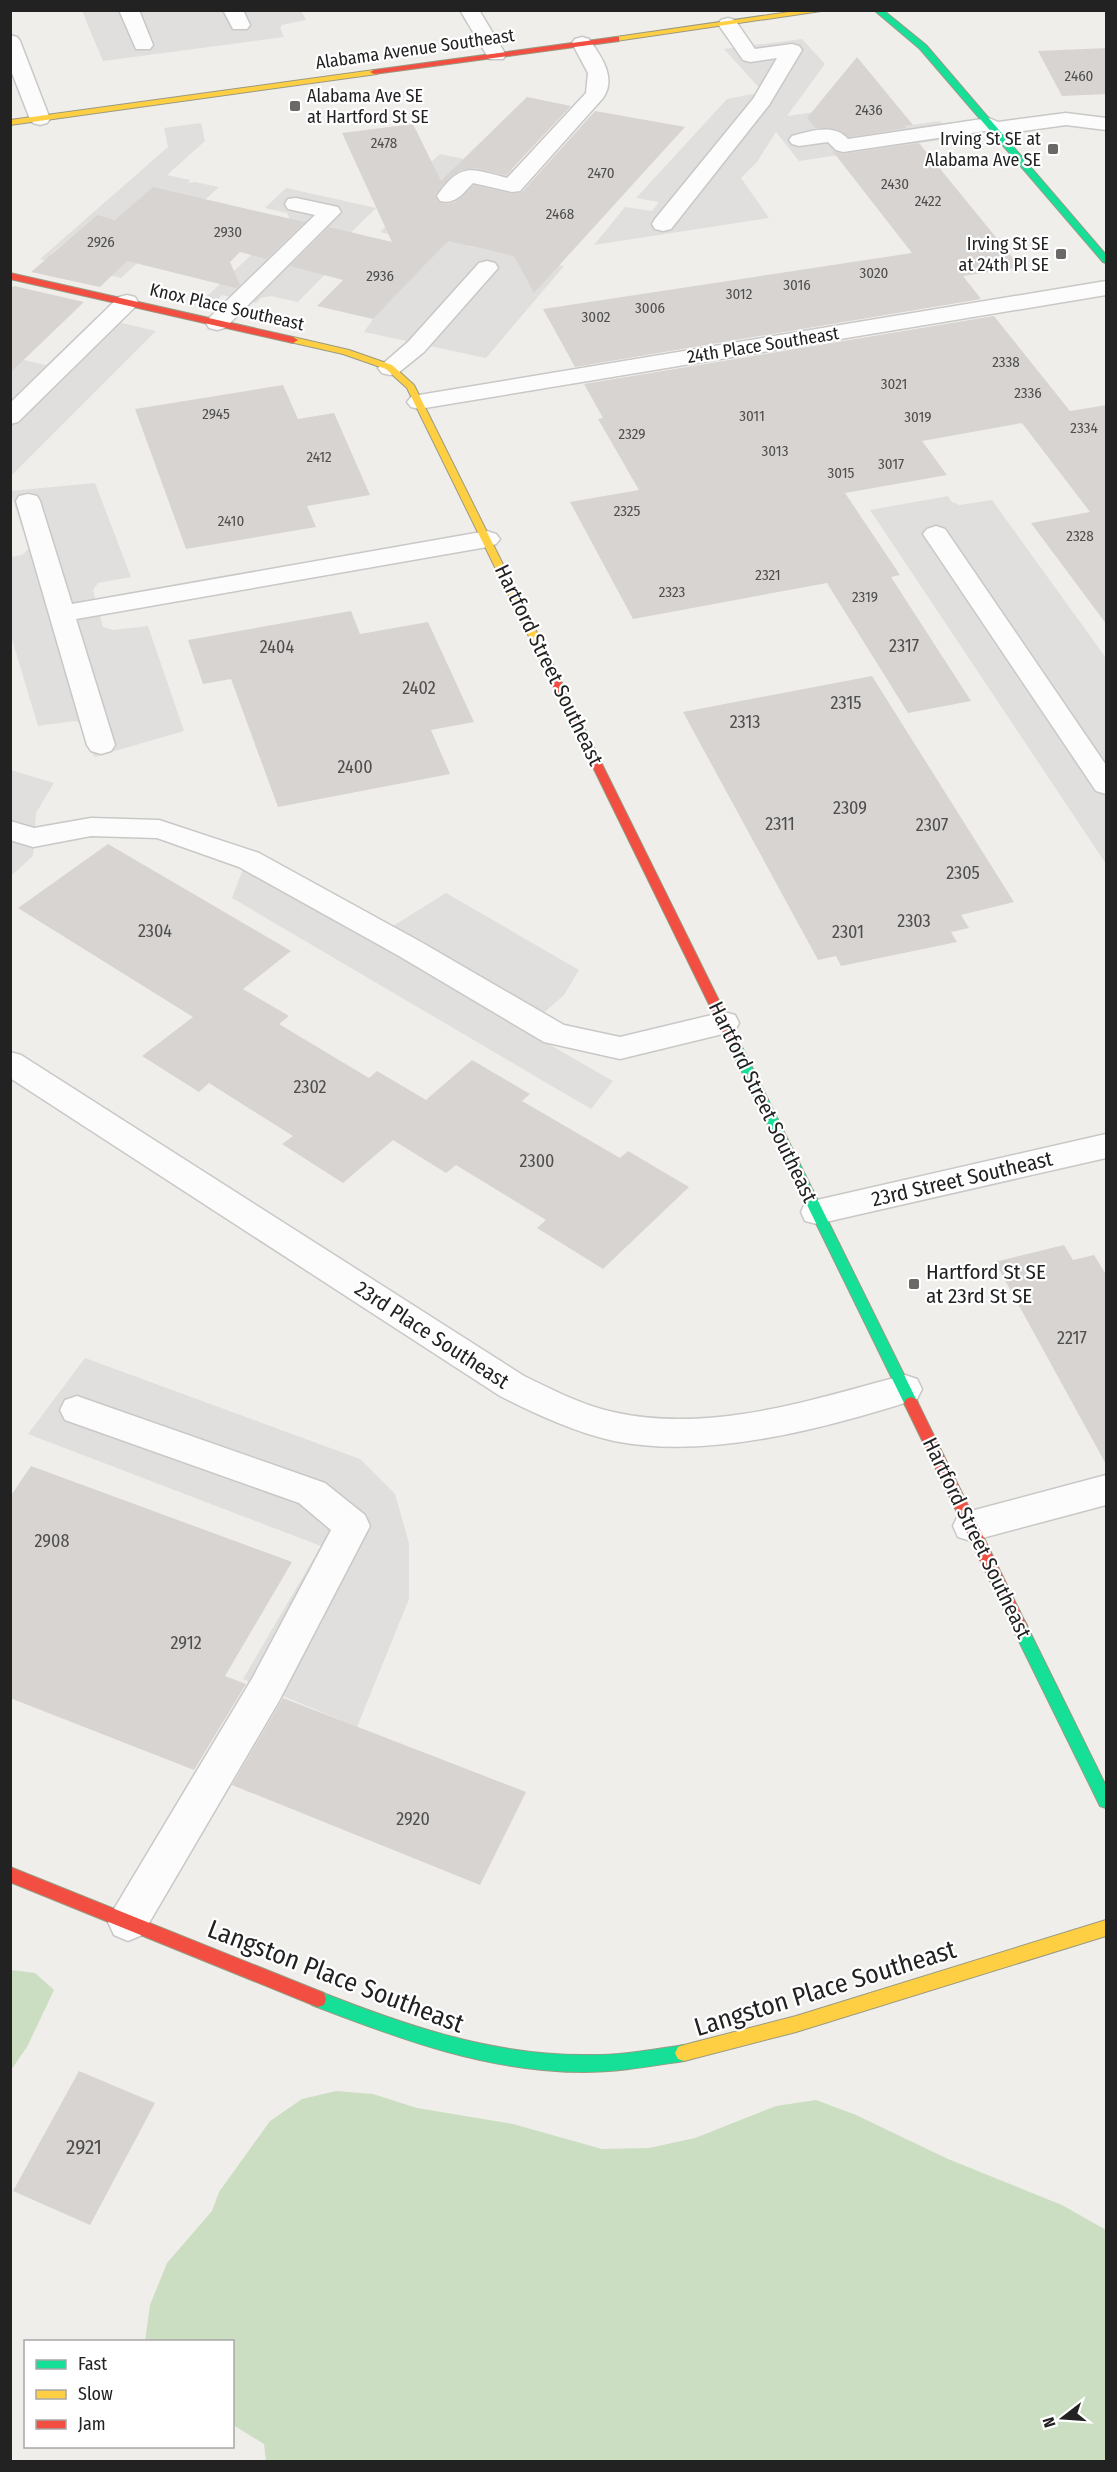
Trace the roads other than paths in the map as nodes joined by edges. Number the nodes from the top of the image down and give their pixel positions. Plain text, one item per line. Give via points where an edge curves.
1 (129, 10) edge
2 (469, 10) edge
3 (824, 10) edge
4 (878, 10) edge
5 (728, 24) junction
6 (10, 42) edge
7 (582, 43) junction
8 (143, 45) dead end
9 (496, 56) junction
10 (40, 119) junction
11 (10, 123) edge
12 (1107, 124) edge
13 (992, 127) junction
14 (799, 140) dead end
15 (448, 196) dead end
16 (296, 204) dead end
17 (663, 224) dead end
18 (1107, 260) edge
19 (487, 268) dead end
20 (10, 276) edge
21 (1107, 288) edge
22 (127, 302) junction
23 (217, 323) junction
24 (390, 368) junction
25 (10, 381) edge
26 (40, 388) junction
27 (419, 402) junction
28 (10, 417) edge
29 (28, 501) dead end
30 (936, 534) dead end
31 (487, 539) junction
32 (62, 614) junction
33 (101, 745) dead end
34 (1107, 785) edge
35 (10, 830) edge
36 (724, 1023) junction
37 (10, 1063) edge
38 (1107, 1146) edge
39 (817, 1212) junction
40 (905, 1389) junction
41 (77, 1410) dead end
42 (1107, 1490) edge
43 (971, 1526) junction
44 (1107, 1801) edge
45 (10, 1874) edge
46 (128, 1922) junction
47 (1107, 1928) edge

1 - 8 street
2 - 9 street
3 - 5 street, Alabama Avenue Southeast
4 - 13 street via 924,47
5 - 7 street, Alabama Avenue Southeast
5 - 17 street via 750,56 792,50 762,101
6 - 10 street
7 - 9 street, Alabama Avenue Southeast
7 - 15 street via 596,66 600,81 596,94 512,186 469,175
9 - 10 street, Alabama Avenue Southeast
10 - 11 street, Alabama Avenue Southeast
12 - 13 street via 1066,119
13 - 14 street via 843,146 833,135
13 - 18 street
16 - 23 street via 330,212
19 - 24 street via 416,347
20 - 22 street, Knox Place Southeast
21 - 27 street, 24th Place Southeast
22 - 23 street, Knox Place Southeast
22 - 26 street
23 - 24 street, Knox Place Southeast via 346,352
24 - 27 street, Knox Place Southeast via 405,380
25 - 26 street
26 - 28 street
27 - 31 street, Hartford Street Southeast
29 - 32 street
30 - 34 street
31 - 32 street
31 - 36 street, Hartford Street Southeast
32 - 33 street
35 - 36 street via 33,838 91,827 159,830 249,860 555,1034 620,1048
36 - 39 street, Hartford Street Southeast
37 - 40 street, 23rd Place Southeast via 512,1386 580,1418 658,1434 712,1434 765,1426
38 - 39 street, 23rd Street Southeast
39 - 40 street, Hartford Street Southeast
40 - 43 street, Hartford Street Southeast
41 - 46 street via 312,1493 352,1526 266,1689
42 - 43 street
43 - 44 street, Hartford Street Southeast
45 - 46 street, Langston Place Southeast
46 - 47 street, Langston Place Southeast via 438,2044 535,2063 592,2063 681,2055 738,2042

